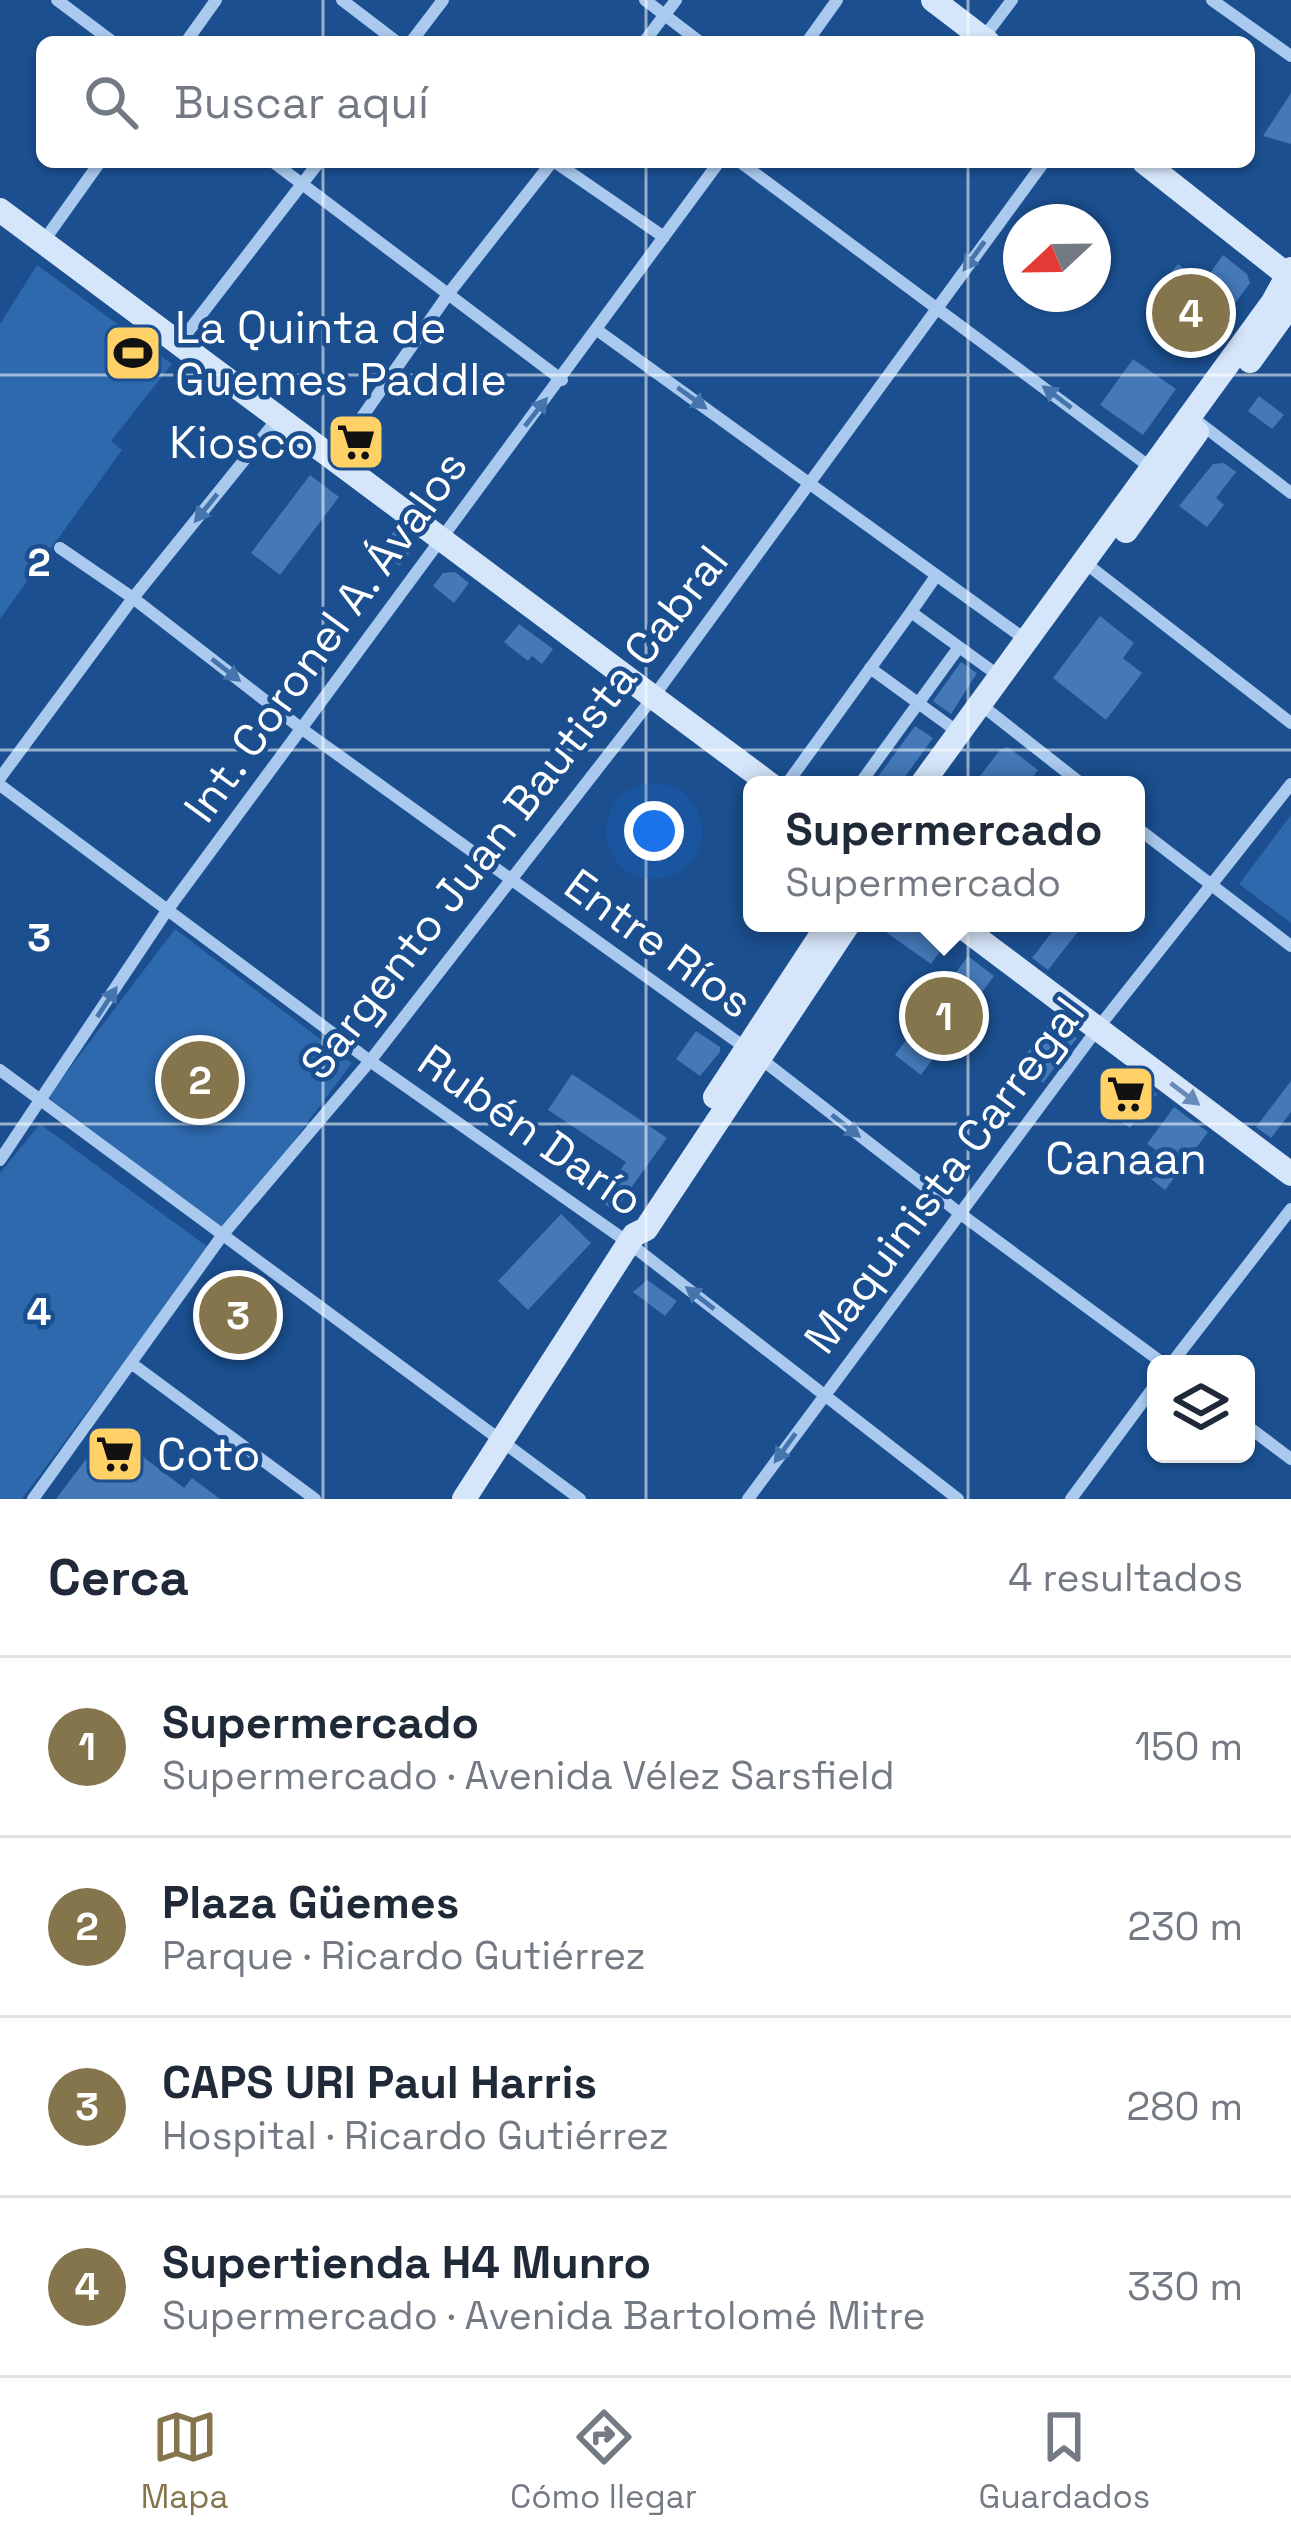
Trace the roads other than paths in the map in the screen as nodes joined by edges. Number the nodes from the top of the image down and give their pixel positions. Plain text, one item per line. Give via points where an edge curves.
1 (57, 0) edge
2 (216, 0) edge
3 (342, 0) edge
4 (443, 0) edge
5 (645, 0) edge
6 (676, 0) edge
7 (838, 0) edge
8 (933, 0) edge
9 (1012, 0) edge
10 (1212, 0) edge
11 (664, 15) junction
12 (105, 36) edge
13 (190, 36) edge
14 (389, 36) edge
15 (416, 36) edge
16 (648, 36) edge
17 (692, 36) edge
18 (811, 36) edge
19 (981, 36) edge
20 (989, 36) edge
21 (1291, 56) edge
22 (96, 168) edge
23 (281, 168) edge
24 (314, 168) edge
25 (548, 168) edge
26 (562, 168) edge
27 (715, 168) edge
28 (748, 168) edge
29 (1039, 168) edge
30 (1152, 168) edge
31 (302, 184) junction
32 (0, 210) edge
33 (664, 237) junction
34 (44, 242) junction
35 (1290, 274) edge
36 (448, 293) junction
37 (1291, 304) edge
38 (938, 306) junction
39 (597, 331) junction
40 (180, 342) junction
41 (562, 380) junction
42 (279, 416) junction
43 (1196, 420) junction
44 (334, 457) junction
45 (1150, 467) junction
46 (810, 483) junction
47 (1291, 494) edge
48 (439, 537) junction
49 (60, 548) dead end
50 (1090, 566) junction
51 (936, 576) junction
52 (134, 598) junction
53 (911, 612) junction
54 (1025, 640) junction
55 (959, 646) junction
56 (870, 668) junction
57 (1000, 677) junction
58 (654, 696) junction
59 (918, 703) junction
60 (986, 709) junction
61 (1291, 723) edge
62 (302, 729) junction
63 (958, 733) junction
64 (759, 776) edge
65 (792, 776) edge
66 (865, 776) edge
67 (927, 776) edge
68 (946, 776) edge
69 (1072, 776) edge
70 (0, 781) edge
71 (1291, 784) edge
72 (1145, 834) edge
73 (510, 881) junction
74 (1213, 887) junction
75 (166, 912) junction
76 (824, 932) edge
77 (843, 932) edge
78 (969, 932) edge
79 (1291, 946) edge
80 (1098, 1028) junction
81 (754, 1055) junction
82 (370, 1061) junction
83 (0, 1070) edge
84 (43, 1100) junction
85 (0, 1160) edge
86 (1291, 1174) edge
87 (1291, 1209) edge
88 (962, 1215) junction
89 (224, 1233) junction
90 (632, 1239) junction
91 (1156, 1355) edge
92 (1175, 1355) edge
93 (131, 1363) junction
94 (824, 1394) junction
95 (1147, 1396) edge
96 (1255, 1432) edge
97 (502, 1439) junction
98 (1291, 1459) edge
99 (33, 1499) edge
100 (315, 1499) edge
101 (464, 1499) edge
102 (580, 1499) edge
103 (748, 1499) edge
104 (958, 1499) edge
105 (1071, 1499) edge

1 - 12 street
2 - 13 street
3 - 14 street
4 - 15 street
5 - 11 street
6 - 11 street
7 - 18 street
8 - 19 main road
9 - 20 street
10 - 21 street
11 - 16 street
11 - 17 street
22 - 34 street
23 - 31 street
24 - 31 street
25 - 36 street
26 - 33 street
27 - 33 street, Int. Coronel A. Ávalos
28 - 38 street
29 -> 38 street, Sargento Juan Bautista Cabral
30 - 35 main road
31 - 36 street
31 - 40 street
32 - 34 main road
33 - 39 street, Int. Coronel A. Ávalos
34 - 40 main road
35 - 43 main road
36 - 41 street
36 - 44 street
37 - 43 main road
45 -> 38 street
38 - 46 street, Sargento Juan Bautista Cabral
39 - 41 street, Int. Coronel A. Ávalos
39 -> 46 street
40 - 42 main road
48 -> 41 street, Int. Coronel A. Ávalos
42 - 44 main road
42 -> 52 street
43 - 45 main road
43 - 47 street
43 - 50 main road
44 - 48 main road
45 - 50 main road
46 - 51 street
46 - 58 street, Sargento Juan Bautista Cabral
48 - 58 main road
48 - 62 street, Int. Coronel A. Ávalos
49 - 52 street, Entre Ríos
50 - 54 main road
50 - 60 main road
50 - 61 street
51 - 53 street
51 - 54 street
52 -> 62 street, Entre Ríos
52 - 70 street
53 - 55 street
53 - 56 street
54 - 57 main road
55 - 57 street
55 - 59 street
56 - 59 street
56 - 65 street
57 - 60 main road
58 - 64 main road
58 - 73 street, Sargento Juan Bautista Cabral
59 - 63 street
59 - 66 street
60 - 63 main road
60 - 68 main road
60 - 69 street
62 - 73 street, Entre Ríos
62 - 75 street, Int. Coronel A. Ávalos
63 - 67 main road
70 - 75 street, Rubén Darío
71 - 74 street, Maquinista Carregal
72 - 74 street
73 - 81 street, Entre Ríos
73 - 82 street, Sargento Juan Bautista Cabral
74 - 79 street
74 - 80 street, Maquinista Carregal
75 - 82 street, Rubén Darío
84 -> 75 street, Int. Coronel A. Ávalos
76 - 81 main road
77 - 81 main road
78 - 80 main road
80 -> 86 main road
80 - 88 street, Maquinista Carregal
81 -> 88 street, Entre Ríos
81 - 90 main road via 637,1213
82 - 89 street, Sargento Juan Bautista Cabral
82 - 90 street, Rubén Darío
83 - 84 street
84 - 85 street, Int. Coronel A. Ávalos
84 - 89 street
87 - 92 street
88 - 91 street, Entre Ríos
88 - 94 street, Maquinista Carregal
89 - 93 street, Sargento Juan Bautista Cabral
89 - 97 street
94 -> 90 street, Rubén Darío
90 - 97 main road
93 - 99 street, Sargento Juan Bautista Cabral
93 - 100 street
94 -> 103 street, Maquinista Carregal
94 - 104 street, Rubén Darío
95 - 105 street
96 - 98 street
97 - 101 main road
97 - 102 street

